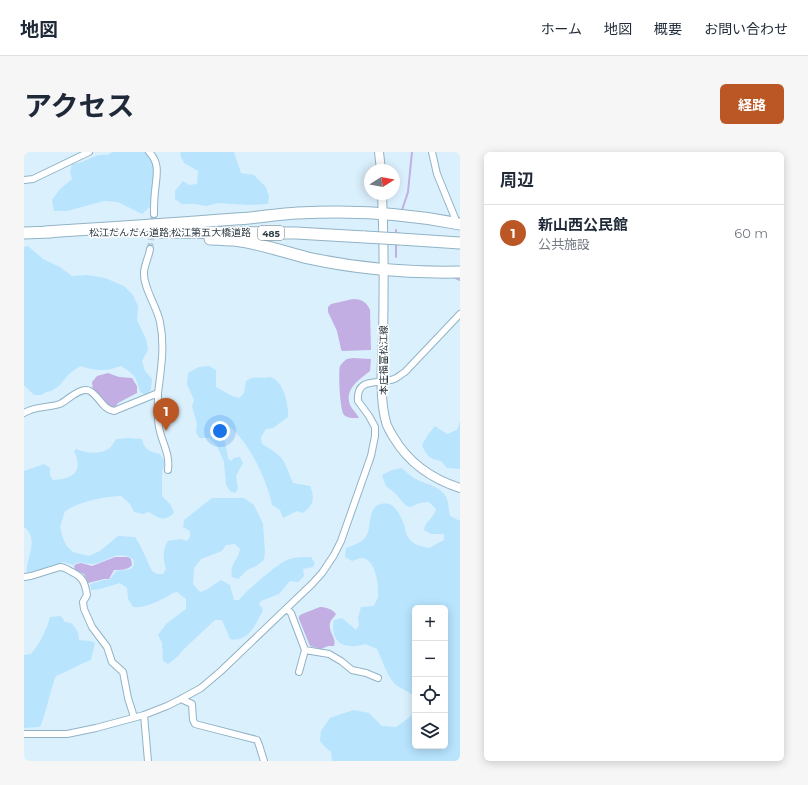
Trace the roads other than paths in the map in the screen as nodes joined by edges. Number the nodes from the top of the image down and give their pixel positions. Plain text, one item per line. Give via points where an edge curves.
1 (90, 152) edge
2 (159, 152) edge
3 (379, 152) edge
4 (432, 152) edge
5 (151, 154) edge
6 (380, 164) edge
7 (24, 180) edge
8 (382, 200) edge
9 (154, 214) tunnel mouth
10 (383, 214) junction
11 (457, 221) edge
12 (176, 231) junction
13 (45, 232) junction
14 (24, 233) edge
15 (460, 243) edge
16 (150, 249) tunnel mouth
17 (384, 270) junction
18 (460, 272) edge
19 (460, 314) edge
20 (382, 382) junction
21 (158, 393) junction
22 (24, 413) edge
23 (168, 470) dead end
24 (460, 488) edge
25 (24, 577) edge
26 (287, 608) junction
27 (305, 650) junction
28 (299, 672) dead end
29 (378, 678) dead end
30 (181, 699) junction
31 (144, 715) junction
32 (134, 717) junction
33 (24, 734) edge
34 (148, 761) edge
35 (264, 761) edge

1 - 7 street via 33,179
2 - 5 street
3 - 6 main road
4 - 11 street via 437,174
5 - 9 street via 158,170
8 - 10 main road, 本庄福富松江線
10 - 11 highway
10 - 13 highway via 297,213
10 - 17 main road, 本庄福富松江線
12 - 13 highway, 松江だんだん道路;松江第五大橋道路 / 485
12 - 15 highway, 松江だんだん道路;松江第五大橋道路 / 485, bridge via 296,233
12 - 17 highway via 203,238 235,240 309,258
13 - 14 highway, 松江だんだん道路;松江第五大橋道路 / 485
16 - 21 street via 144,273 161,329 163,356
17 - 18 highway
17 - 20 main road, 本庄福富松江線
19 - 20 street via 405,372 395,379
20 - 24 main road, 本庄福富松江線 via 386,423 400,448 425,472
20 - 26 street via 368,382 359,390 358,401 375,427 376,436 341,541 322,573
21 - 22 street via 114,411 105,407 89,390 84,390 61,403 30,409
21 - 23 street via 158,420 169,460
25 - 32 street via 64,567 84,581 87,595 83,602 84,609 92,627 107,647 112,662 123,672
26 - 27 street
26 - 30 street via 221,671 201,688
27 - 28 street
27 - 29 street via 329,654 352,670
30 - 31 street
30 - 35 street via 192,704 192,720 195,724 257,740
31 - 32 street
31 - 34 street
32 - 33 street via 67,734

